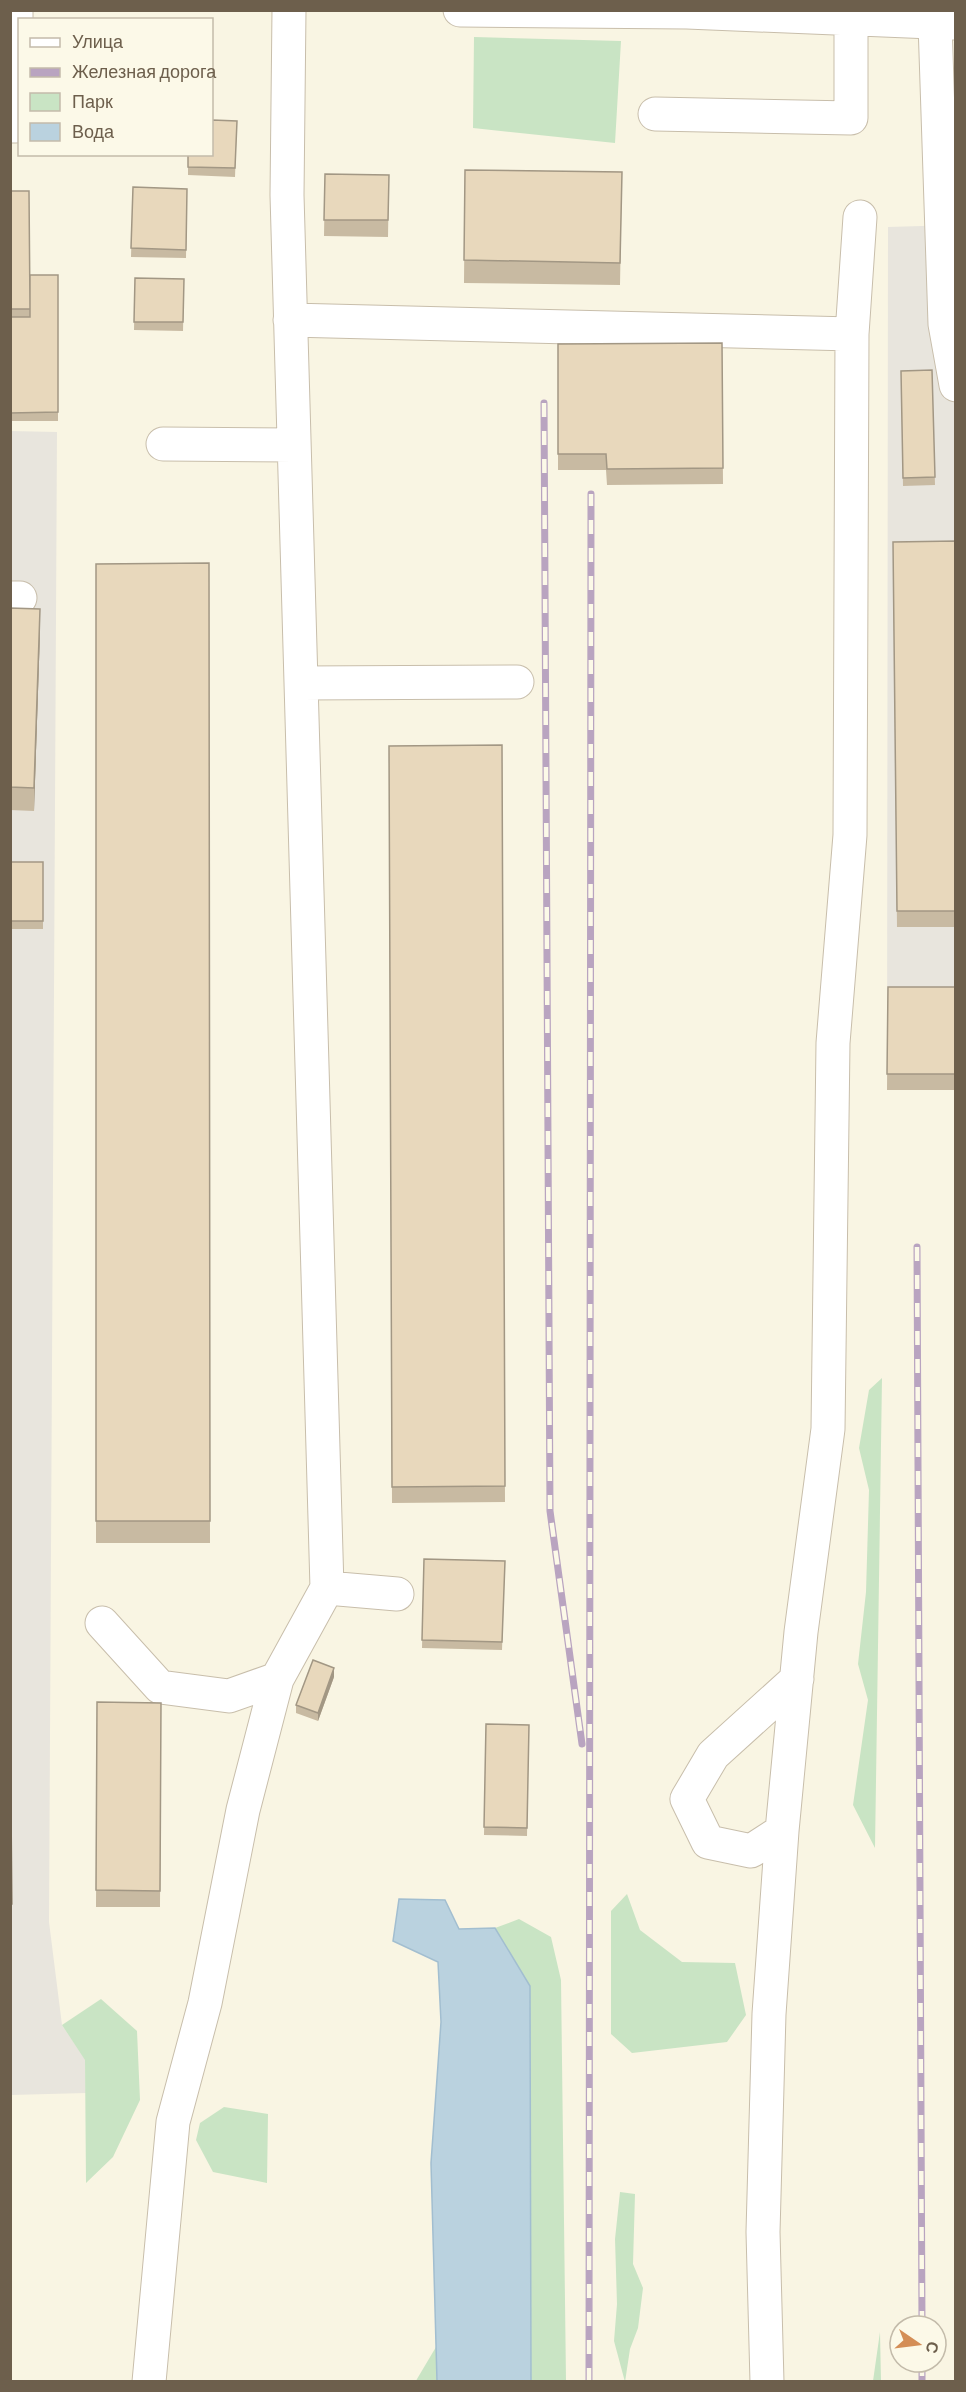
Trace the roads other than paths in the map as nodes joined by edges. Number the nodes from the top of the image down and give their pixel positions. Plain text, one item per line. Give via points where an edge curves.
1 (16, 10) edge
2 (289, 10) edge
3 (460, 10) edge
4 (687, 11) edge
5 (851, 19) junction
6 (945, 23) edge
7 (655, 114) dead end
8 (10, 126) edge
9 (860, 218) dead end
10 (290, 321) junction
11 (950, 324) edge
12 (852, 334) junction
13 (956, 385) edge
14 (163, 444) dead end
15 (294, 445) junction
16 (517, 682) dead end
17 (301, 683) junction
18 (327, 1588) junction
19 (397, 1594) dead end
20 (102, 1623) dead end
21 (277, 1679) junction
22 (797, 1679) junction
23 (782, 1831) junction
24 (149, 2382) edge
25 (767, 2382) edge

1 - 8 street via 16,126
2 - 10 street
3 - 4 street
4 - 5 street
5 - 6 street
5 - 7 street via 851,118
6 - 11 street
9 - 12 street
10 - 12 street
10 - 15 street
11 - 13 street
12 - 22 street via 850,835 832,1043 828,1429
14 - 15 street
15 - 17 street
16 - 17 street
17 - 18 street
18 - 19 street
18 - 21 street
20 - 21 street via 160,1687 229,1696
21 - 24 street via 243,1810 206,2003 173,2122
22 - 23 street
22 - 23 street via 713,1755 687,1798 708,1842 751,1851
23 - 25 street via 769,2014 763,2232

